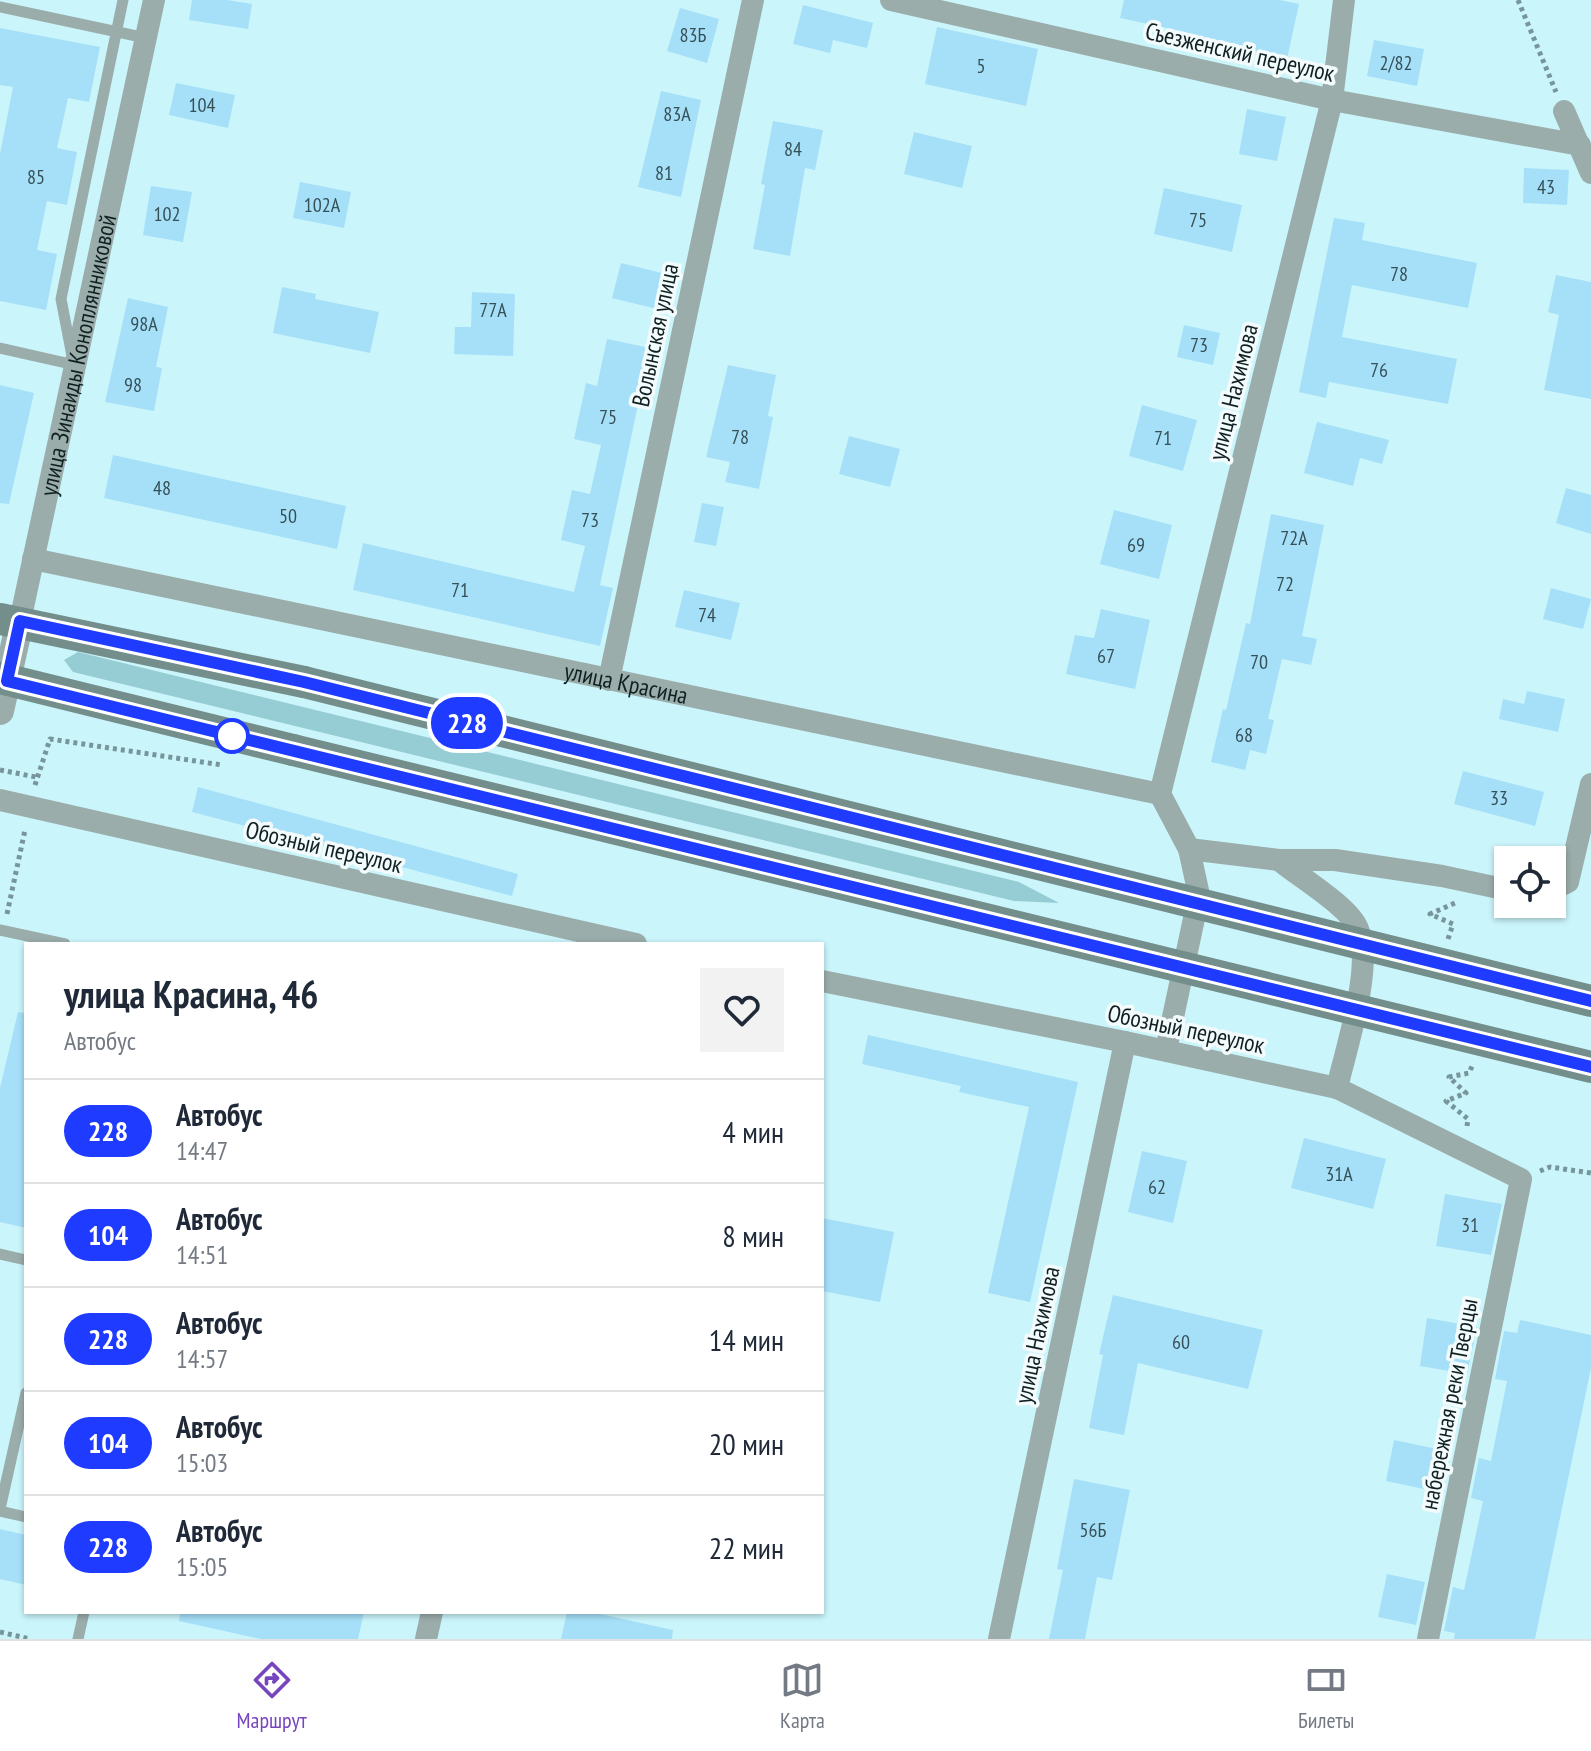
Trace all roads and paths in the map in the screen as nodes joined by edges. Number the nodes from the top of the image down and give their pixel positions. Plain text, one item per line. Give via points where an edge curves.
1 (123, 0) edge
2 (154, 0) edge
3 (753, 0) edge
4 (891, 0) edge
5 (1344, 0) edge
6 (1518, 0) edge
7 (0, 7) edge
8 (116, 32) junction
9 (146, 38) junction
10 (1332, 100) junction
11 (1564, 111) joint
12 (1580, 145) junction
13 (1591, 173) edge
14 (0, 348) edge
15 (74, 364) junction
16 (33, 559) junction
17 (10, 620) edge
18 (609, 680) junction
19 (2, 690) edge
20 (225, 765) dead end
21 (0, 770) edge
22 (36, 777) junction
23 (1591, 784) edge
24 (1160, 794) junction
25 (0, 800) edge
26 (30, 807) junction
27 (1189, 849) junction
28 (1279, 860) junction
29 (1566, 866) edge
30 (1442, 876) junction
31 (1494, 887) edge
32 (2, 930) edge
33 (584, 939) edge
34 (1448, 940) dead end
35 (56, 942) edge
36 (615, 942) edge
37 (824, 981) edge
38 (1591, 1001) edge
39 (1125, 1042) junction
40 (1166, 1050) junction
41 (1475, 1059) dead end
42 (1591, 1067) edge
43 (1337, 1088) junction
44 (1468, 1119) dead end
45 (1591, 1173) edge
46 (1521, 1179) junction
47 (0, 1254) edge
48 (24, 1260) edge
49 (24, 1402) edge
50 (0, 1510) edge
51 (24, 1516) edge
52 (84, 1614) edge
53 (432, 1614) edge
54 (0, 1632) edge
55 (30, 1639) edge
56 (78, 1639) edge
57 (426, 1639) edge
58 (999, 1639) edge
59 (1428, 1639) edge

1 - 8 lane
2 - 9 street, улица Зинаиды Коноплянниковой
3 - 18 street, Волынская улица
4 - 10 street, Съезженский переулок
5 - 10 street, улица Нахимова
6 - 11 path
7 - 8 lane
8 - 9 lane
8 - 15 lane via 61,299
9 - 15 street, улица Зинаиды Коноплянниковой
10 - 12 street, Съезженский переулок
10 - 24 street, улица Нахимова
11 - 12 street
12 - 13 street
14 - 15 lane
15 - 16 street, улица Зинаиды Коноплянниковой
16 - 17 street, улица Зинаиды Коноплянниковой
16 - 18 street, улица Красина
17 - 19 street, улица Зинаиды Коноплянниковой
17 - 38 main road, bridge via 304,682
18 - 24 street, улица Красина
19 - 42 main road, bridge via 293,750
20 - 22 path via 50,739
21 - 22 path
22 - 26 path
23 - 29 street
24 - 27 street
25 - 26 street, Обозный переулок
26 - 32 path
26 - 33 street, Обозный переулок
27 - 28 street
27 - 40 street via 1199,895
28 - 30 street via 1335,860
28 - 43 street via 1330,897 1358,928 1364,965
30 - 31 street
30 - 34 path via 1438,890 1456,904 1430,914 1453,924
32 - 35 lane
33 - 36 street, Обозный переулок
37 - 39 street, Обозный переулок
39 - 40 street, Обозный переулок
39 - 58 street, улица Нахимова
40 - 43 street, Обозный переулок
41 - 44 path via 1469,1073 1449,1077 1466,1093 1446,1101
43 - 46 street, Обозный переулок
45 - 46 path via 1550,1167
46 - 59 street, набережная реки Тверцы
47 - 48 lane
49 - 50 lane
50 - 51 lane
52 - 56 lane
53 - 57 street
54 - 55 path

